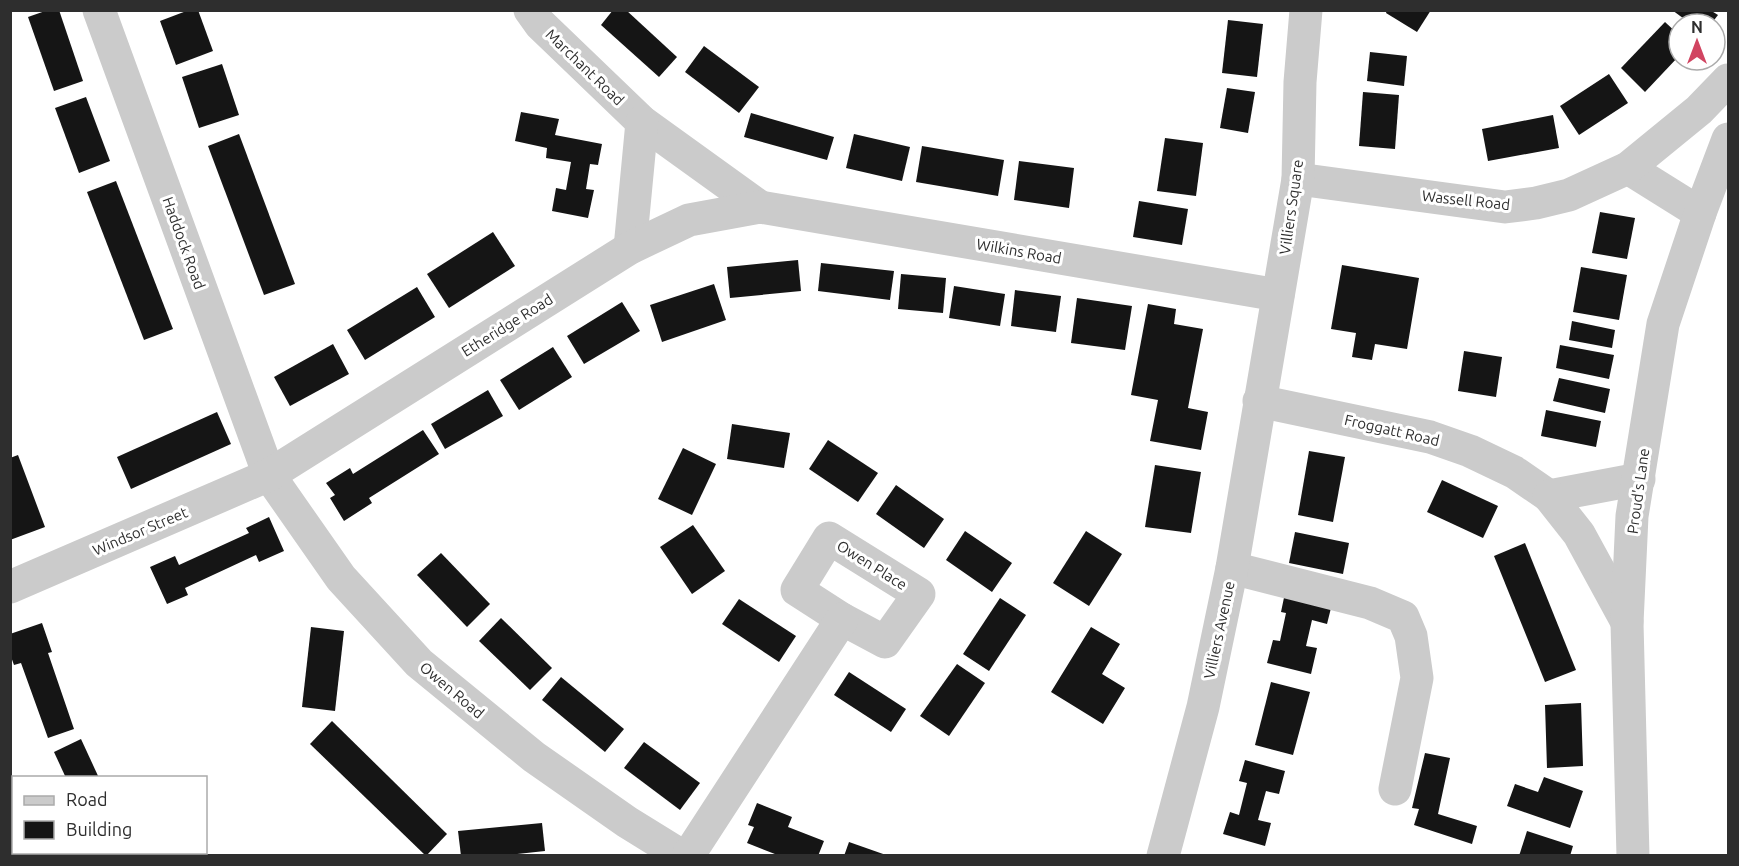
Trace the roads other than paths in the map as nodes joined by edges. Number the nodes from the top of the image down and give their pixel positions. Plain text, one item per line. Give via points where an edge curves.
1 (99, 10) edge
2 (530, 10) edge
3 (1306, 10) edge
4 (1728, 80) edge
5 (642, 122) junction
6 (1728, 139) edge
7 (1628, 168) junction
8 (1298, 179) junction
9 (759, 207) junction
10 (1700, 213) junction
11 (630, 248) junction
12 (1278, 295) junction
13 (1259, 401) junction
14 (269, 475) junction
15 (1639, 479) junction
16 (1549, 496) junction
17 (1232, 568) junction
18 (10, 587) edge
19 (842, 619) dead end
20 (1628, 623) junction
21 (1395, 789) dead end
22 (682, 855) edge
23 (688, 855) edge
24 (1163, 855) edge
25 (1633, 855) edge

1 - 14 street, Haddock Road
2 - 5 street, Marchant Road
3 - 8 street, Villiers Square
4 - 7 street, Wassell Road via 1699,110
5 - 9 street, Marchant Road
5 - 11 street
6 - 10 street, Proud's Lane
7 - 8 street, Wassell Road via 1569,195 1504,207
7 - 10 street
8 - 12 street, Villiers Square
9 - 11 street, Etheridge Road via 690,220
9 - 12 street, Wilkins Road
10 - 15 street, Proud's Lane via 1663,324
11 - 14 street, Etheridge Road
12 - 13 street, Villiers Square
13 - 16 street, Froggatt Road via 1430,437 1514,472
13 - 17 street, Villiers Avenue
14 - 18 street, Windsor Street
14 - 22 street, Owen Road via 341,578 419,663 534,757
15 - 16 street
15 - 20 street, Proud's Lane via 1632,516
16 - 20 street, Froggatt Road via 1579,534
17 - 21 street via 1370,603 1403,617 1417,678
17 - 24 street, Villiers Avenue via 1203,706
19 - 23 street
20 - 25 street, Proud's Lane

